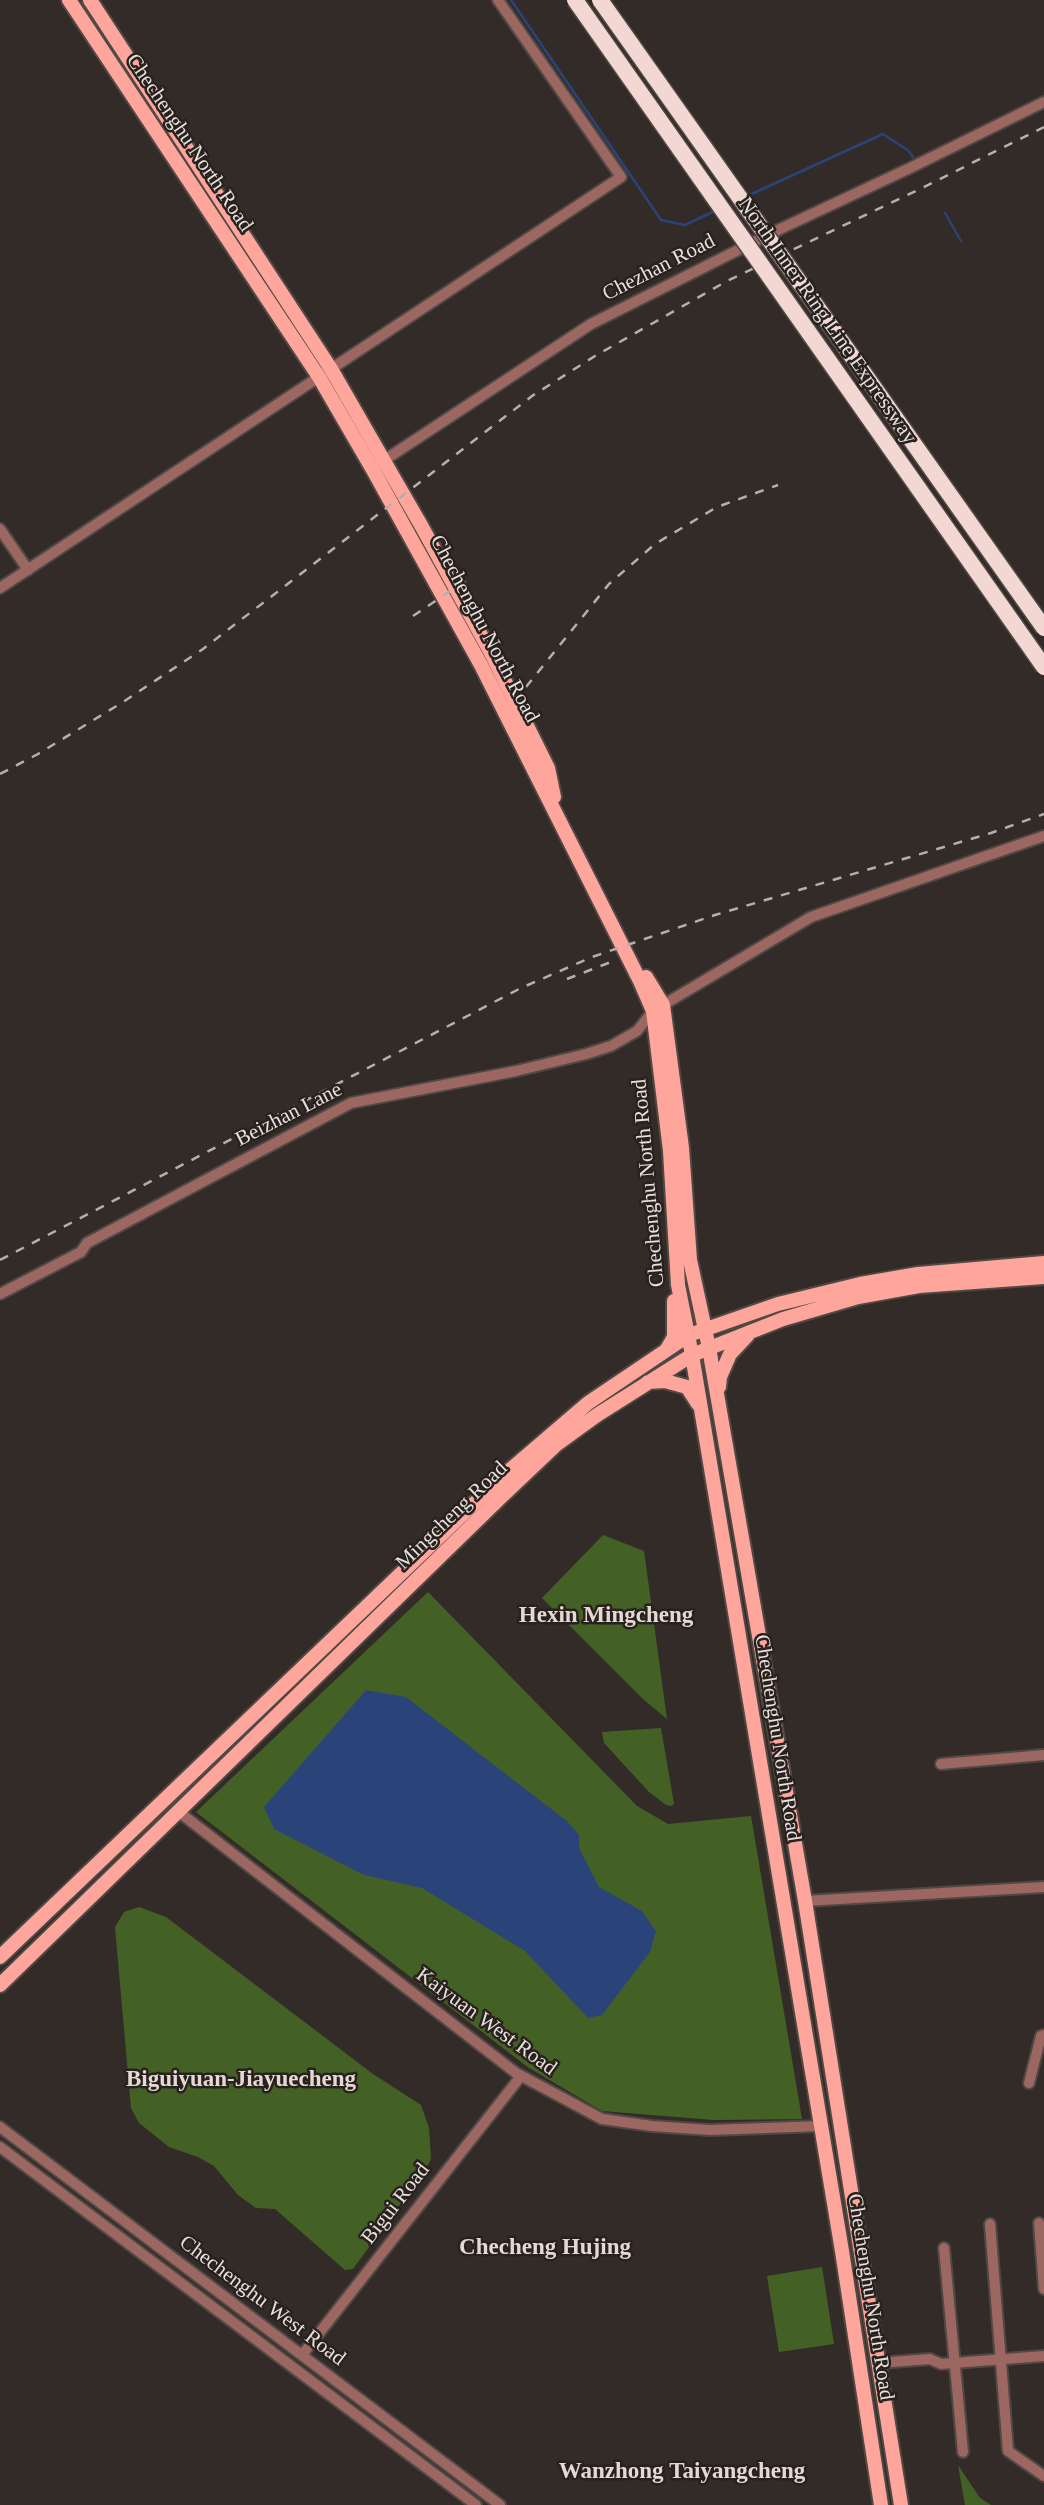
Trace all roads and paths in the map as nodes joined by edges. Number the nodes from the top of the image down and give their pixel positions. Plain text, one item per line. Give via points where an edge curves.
1 (69, 0) edge
2 (90, 0) edge
3 (499, 0) edge
4 (575, 0) edge
5 (600, 0) edge
6 (1044, 102) edge
7 (325, 373) junction
8 (383, 461) junction
9 (0, 529) edge
10 (27, 570) junction
11 (0, 588) edge
12 (1044, 628) edge
13 (1044, 667) edge
14 (1044, 836) edge
15 (658, 1008) junction
16 (670, 1151) junction
17 (1044, 1263) edge
18 (1044, 1277) edge
19 (0, 1294) edge
20 (698, 1298) junction
21 (741, 1316) junction
22 (705, 1328) junction
23 (752, 1331) junction
24 (688, 1335) junction
25 (709, 1348) junction
26 (666, 1351) junction
27 (692, 1355) junction
28 (646, 1382) junction
29 (718, 1402) junction
30 (701, 1407) junction
31 (1044, 1755) edge
32 (941, 1764) dead end
33 (179, 1812) junction
34 (1044, 1887) edge
35 (805, 1900) junction
36 (0, 1956) edge
37 (0, 1985) edge
38 (1044, 2035) edge
39 (521, 2076) junction
40 (1029, 2083) dead end
41 (821, 2126) junction
42 (0, 2127) edge
43 (0, 2147) edge
44 (1039, 2223) dead end
45 (990, 2224) dead end
46 (944, 2248) dead end
47 (1044, 2288) edge
48 (302, 2356) junction
49 (1044, 2356) edge
50 (1000, 2360) junction
51 (879, 2363) junction
52 (954, 2363) junction
53 (963, 2452) dead end
54 (1044, 2476) edge
55 (476, 2505) edge
56 (500, 2505) edge
57 (881, 2505) edge
58 (901, 2505) edge

1 - 7 main road, Chechenghu North Road
2 - 7 main road, Chechenghu North Road
3 - 7 street via 621,177
4 - 13 highway, North Inner Ring Line Expressway, bridge
5 - 12 highway, North Inner Ring Line Expressway, bridge
6 - 8 street, Chezhan Road via 591,324
7 - 8 main road, Chechenghu North Road
7 - 10 street
7 - 15 main road, Chechenghu North Road
8 - 15 main road, Chechenghu North Road via 492,655 548,768 554,798
9 - 10 street
10 - 11 street
14 - 15 street, Beizhan Lane via 811,917
15 - 16 main road, Chechenghu North Road
15 - 19 street, Beizhan Lane via 637,1031 586,1055 351,1103
15 - 20 main road, Chechenghu North Road via 682,1148 690,1260
16 - 24 main road, Chechenghu North Road via 678,1284
16 - 26 main road via 665,1160 675,1320 674,1337
17 - 21 main road, Mingcheng Road via 860,1284
18 - 23 main road, Mingcheng Road via 919,1286 858,1297
20 - 21 main road via 724,1318
20 - 22 main road, Chechenghu North Road
21 - 22 main road, Mingcheng Road
22 - 24 main road, Mingcheng Road
22 - 25 main road, Chechenghu North Road
23 - 25 main road, Mingcheng Road
23 - 29 main road via 730,1354 720,1377
24 - 26 main road, Mingcheng Road
24 - 27 main road, Chechenghu North Road
25 - 27 main road, Mingcheng Road
25 - 29 main road, Chechenghu North Road
26 - 36 main road, Mingcheng Road via 588,1403 504,1475
27 - 28 main road, Mingcheng Road
27 - 30 main road, Chechenghu North Road
28 - 30 main road via 687,1387
28 - 33 main road, Mingcheng Road via 558,1444
29 - 35 main road, Chechenghu North Road
30 - 41 main road, Chechenghu North Road
31 - 32 street
33 - 37 main road, Mingcheng Road
33 - 39 street, Kaiyuan West Road
34 - 35 street
35 - 51 main road, Chechenghu North Road
38 - 40 street
39 - 41 street, Kaiyuan West Road via 602,2119 710,2130
39 - 48 street, Bigui Road
41 - 57 main road, Chechenghu North Road
42 - 48 street, Chechenghu West Road
43 - 55 street, Chechenghu West Road
44 - 47 street
45 - 50 street
46 - 52 street
48 - 56 street, Chechenghu West Road
49 - 50 street
50 - 52 street
50 - 54 street via 1008,2451
51 - 52 street via 930,2359
51 - 58 main road, Chechenghu North Road
52 - 53 street

